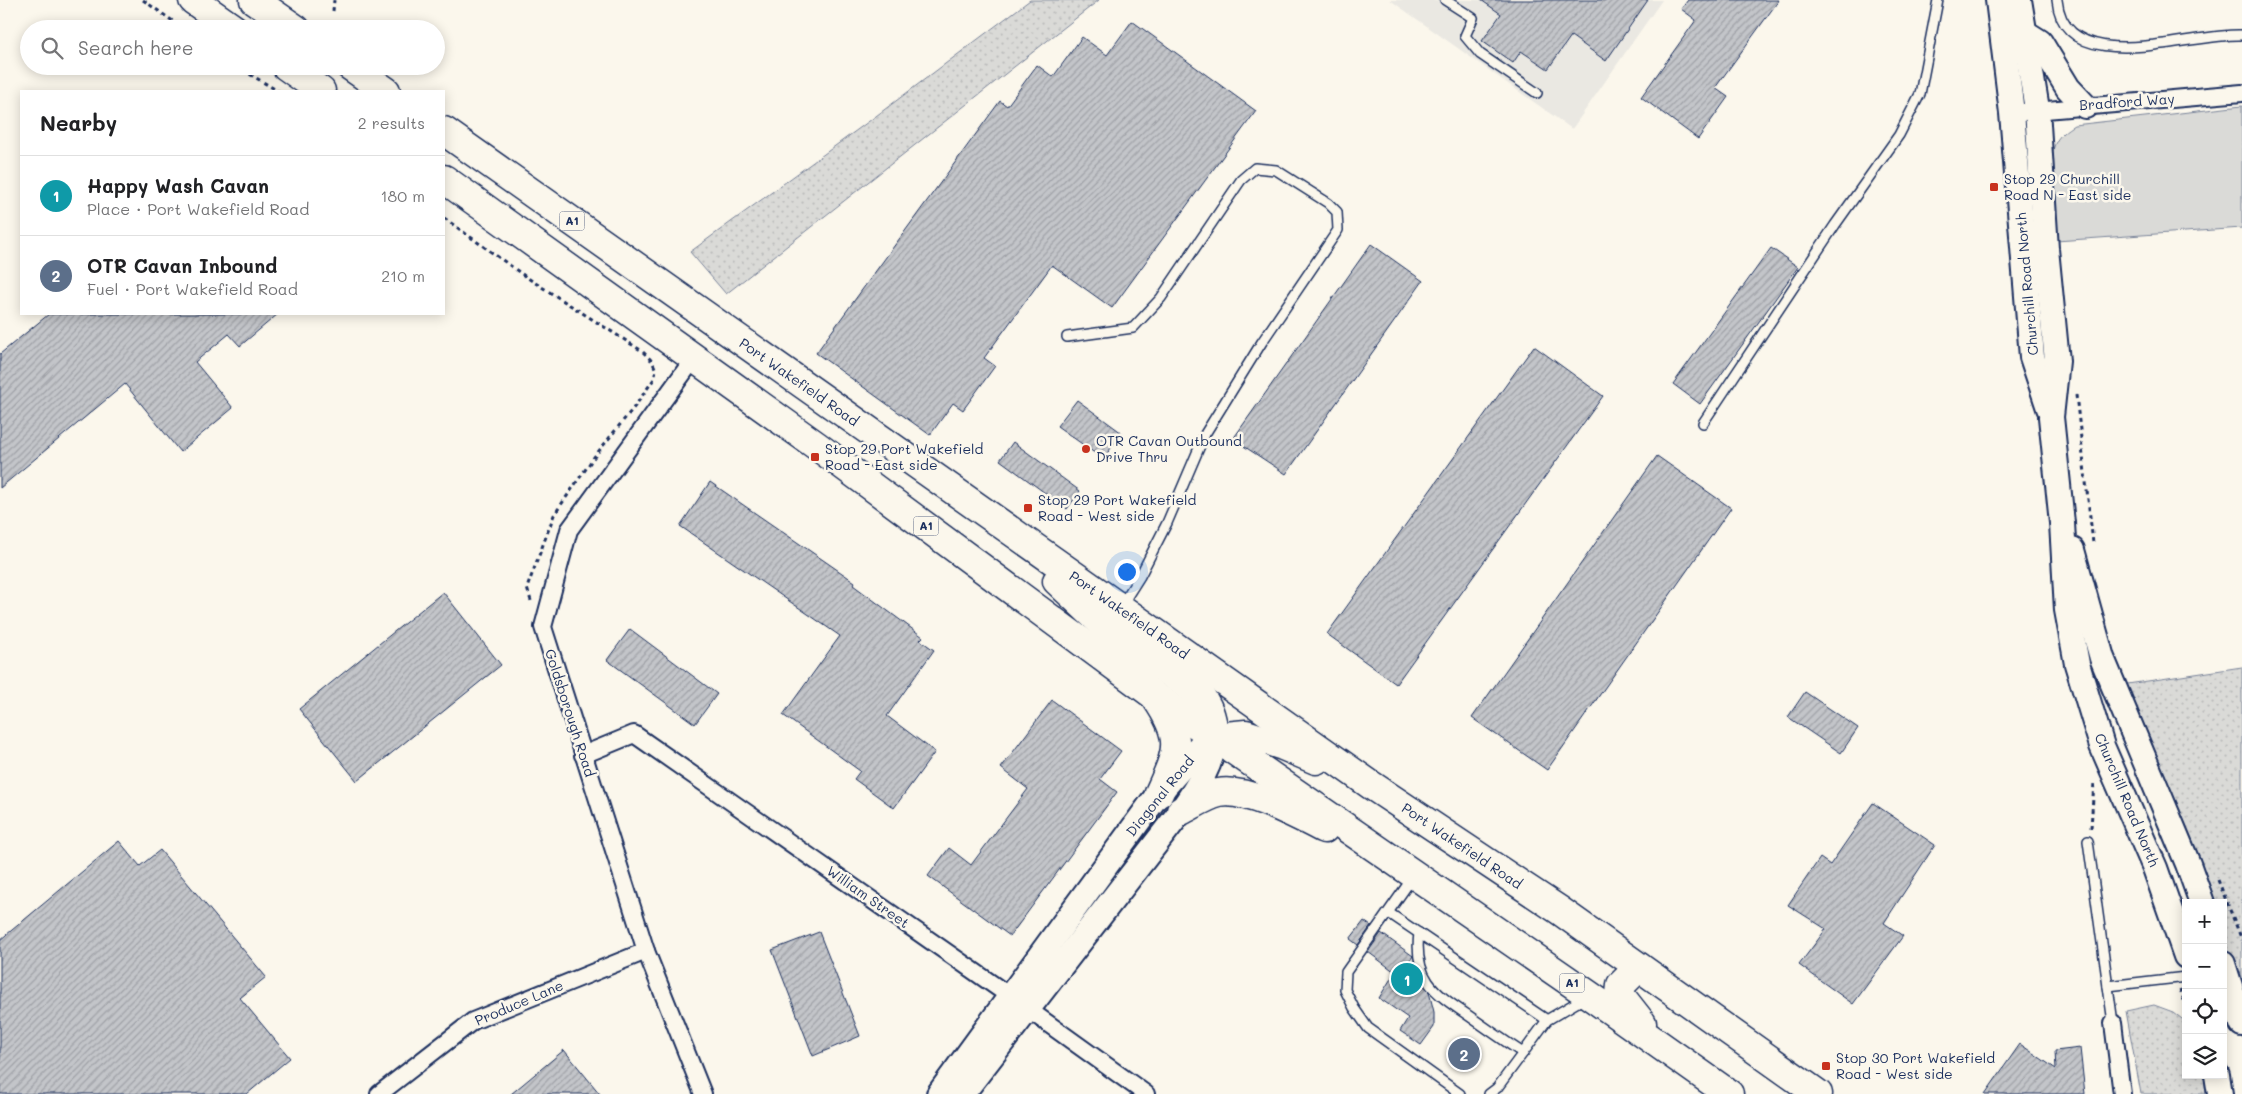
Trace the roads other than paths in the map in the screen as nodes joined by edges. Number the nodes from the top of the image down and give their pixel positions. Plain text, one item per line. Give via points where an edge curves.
1 (193, 0) edge
2 (254, 0) edge
3 (1445, 0) edge
4 (1938, 0) edge
5 (1998, 0) edge
6 (2019, 0) edge
7 (2057, 0) edge
8 (221, 20) edge
9 (283, 20) edge
10 (2024, 32) junction
11 (2242, 35) edge
12 (299, 75) edge
13 (363, 75) edge
14 (320, 90) edge
15 (385, 90) edge
16 (1537, 93) dead end
17 (2242, 93) edge
18 (2085, 106) junction
19 (2037, 109) junction
20 (2012, 113) junction
21 (445, 132) edge
22 (445, 178) edge
23 (1066, 337) dead end
24 (695, 357) junction
25 (2051, 417) junction
26 (1704, 424) dead end
27 (984, 514) junction
28 (2062, 523) junction
29 (1119, 608) junction
30 (1155, 696) junction
31 (1215, 737) junction
32 (583, 755) junction
33 (1371, 785) junction
34 (1159, 793) junction
35 (1181, 811) junction
36 (2088, 841) road end
37 (1415, 874) junction
38 (2201, 899) edge
39 (1389, 912) junction
40 (1419, 933) junction
41 (2182, 945) edge
42 (646, 951) junction
43 (1639, 967) junction
44 (2182, 977) edge
45 (2227, 980) edge
46 (2108, 986) junction
47 (1589, 995) junction
48 (1019, 1003) junction
49 (1547, 1020) junction
50 (2113, 1023) joint
51 (2242, 1024) edge
52 (1658, 1044) junction
53 (1523, 1053) junction
54 (2218, 1079) edge
55 (379, 1094) edge
56 (703, 1094) edge
57 (939, 1094) edge
58 (962, 1094) edge
59 (1146, 1094) edge
60 (1460, 1094) edge
61 (1489, 1094) edge
62 (1729, 1094) edge
63 (1818, 1094) edge
64 (2122, 1094) edge
65 (2220, 1094) edge

1 - 8 highway
2 - 9 highway
3 - 16 lane via 1472,18 1465,36 1480,54
4 - 26 lane via 1920,94 1899,135 1835,225
5 - 20 street, Churchill Road North
6 - 10 street, Churchill Road North
7 - 11 lane via 2063,22 2086,43 2101,46 2123,48
10 - 18 street via 2040,42 2068,88
10 - 19 street, Churchill Road North
12 - 14 highway
13 - 15 highway
17 - 18 street, Bradford Way
18 - 19 street, Bradford Way
19 - 20 street, Bradford Way
19 - 25 street, Churchill Road North via 2057,361
20 - 25 street, Churchill Road North via 2032,357
21 - 27 highway, Port Wakefield Road / A1
22 - 24 highway, A1
23 - 29 lane via 1133,328 1161,298 1241,180 1255,168 1276,170 1337,212 1338,230 1262,342 1206,434 1167,523 1140,576
24 - 30 highway, A1
24 - 32 street, Goldsborough Road via 569,530 542,627
25 - 28 street, Churchill Road North
27 - 29 highway, Port Wakefield Road / A1
27 - 31 highway via 1108,630 1197,692 1210,711
28 - 38 street, Churchill Road North via 2102,658
28 - 41 street, Churchill Road North via 2067,610 2077,664 2102,746 2155,868
29 - 33 highway, Port Wakefield Road / A1
30 - 31 highway, A1
30 - 34 highway via 1171,720 1176,750
31 - 33 highway via 1246,734 1283,746
31 - 34 street, Diagonal Road via 1200,746
31 - 35 street, Diagonal Road via 1209,763
31 - 37 highway, A1
32 - 42 street, Goldsborough Road
32 - 48 street, William Street via 634,734
33 - 43 highway, Port Wakefield Road / A1
34 - 48 street, Diagonal Road
35 - 37 highway via 1222,793 1254,798
35 - 48 street, Diagonal Road
36 - 46 lane
37 - 39 lane
37 - 47 highway, A1
39 - 40 lane
39 - 60 lane via 1346,972 1345,990 1368,1028
40 - 49 lane
40 - 53 lane via 1421,968 1437,994
42 - 55 street, Produce Lane via 473,1021
42 - 56 street, Goldsborough Road
43 - 52 highway via 1621,985 1620,995
43 - 63 highway, Port Wakefield Road / A1
44 - 46 lane
45 - 51 street
46 - 50 lane
47 - 49 lane
47 - 52 highway, A1
48 - 57 street, Diagonal Road
48 - 58 street, Diagonal Road
48 - 59 street, William Street
49 - 53 lane
50 - 64 street
52 - 62 highway, A1
53 - 61 lane
54 - 65 street

